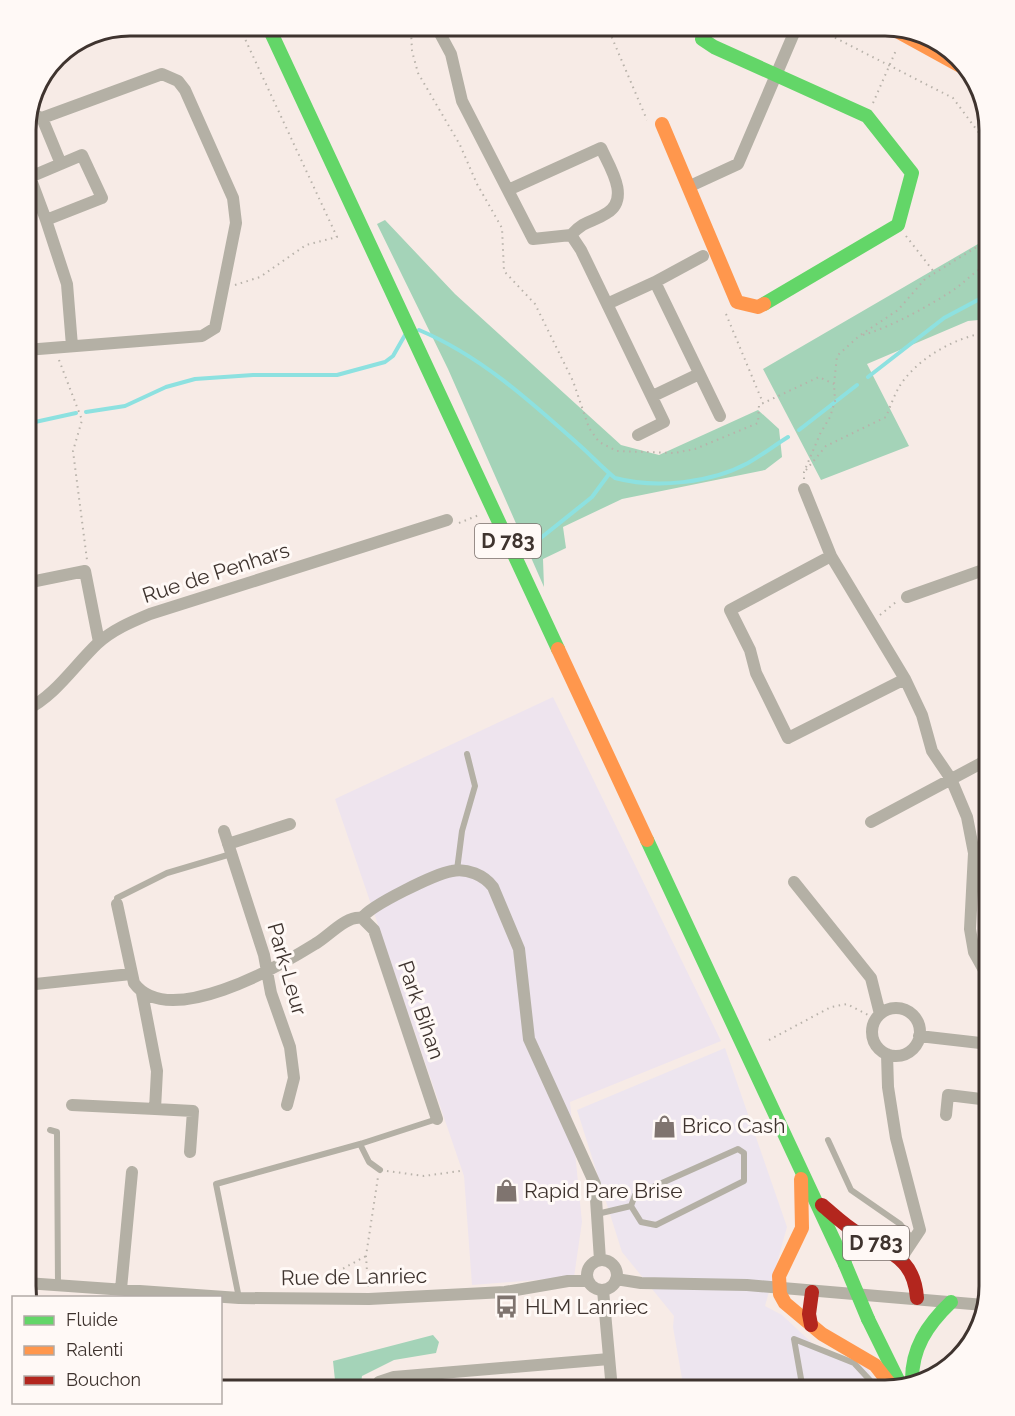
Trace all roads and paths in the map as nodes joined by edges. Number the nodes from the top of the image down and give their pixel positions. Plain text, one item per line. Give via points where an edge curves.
1 (244, 36) edge
2 (273, 36) edge
3 (411, 36) edge
4 (441, 36) edge
5 (793, 36) edge
6 (833, 36) edge
7 (901, 38) edge
8 (702, 39) dead end
9 (917, 42) edge
10 (943, 56) edge
11 (890, 64) junction
12 (777, 74) junction
13 (37, 116) edge
14 (867, 116) junction
15 (42, 118) junction
16 (662, 124) dead end
17 (979, 133) edge
18 (61, 164) junction
19 (36, 175) edge
20 (688, 187) junction
21 (508, 190) junction
22 (36, 197) edge
23 (46, 220) junction
24 (898, 225) junction
25 (571, 235) junction
26 (979, 246) edge
27 (703, 256) dead end
28 (979, 268) edge
29 (934, 272) junction
30 (655, 282) junction
31 (225, 285) junction
32 (607, 304) junction
33 (979, 333) edge
34 (858, 336) junction
35 (72, 346) junction
36 (58, 347) junction
37 (36, 349) edge
38 (699, 374) junction
39 (834, 384) junction
40 (653, 396) junction
41 (720, 416) dead end
42 (638, 435) dead end
43 (804, 489) dead end
44 (492, 508) junction
45 (447, 520) joint
46 (831, 556) junction
47 (85, 571) junction
48 (979, 572) edge
49 (36, 581) edge
50 (907, 597) joint
51 (870, 620) junction
52 (99, 642) junction
53 (905, 679) junction
54 (36, 705) edge
55 (467, 754) dead end
56 (979, 765) edge
57 (951, 779) junction
58 (871, 822) dead end
59 (290, 824) dead end
60 (224, 831) dead end
61 (230, 849) junction
62 (457, 871) junction
63 (794, 882) dead end
64 (117, 903) joint
65 (362, 918) junction
66 (979, 960) edge
67 (267, 969) junction
68 (131, 974) junction
69 (36, 984) edge
70 (142, 993) junction
71 (878, 1016) junction
72 (920, 1036) junction
73 (769, 1040) dead end
74 (979, 1043) edge
75 (887, 1054) junction
76 (979, 1099) edge
77 (72, 1105) dead end
78 (287, 1106) dead end
79 (155, 1109) junction
80 (946, 1115) dead end
81 (437, 1119) joint
82 (50, 1130) dead end
83 (828, 1140) dead end
84 (360, 1144) junction
85 (190, 1152) dead end
86 (380, 1170) junction
87 (801, 1170) junction
88 (460, 1171) dead end
89 (132, 1172) dead end
90 (815, 1199) junction
91 (631, 1206) junction
92 (597, 1214) junction
93 (913, 1241) junction
94 (366, 1256) junction
95 (902, 1257) junction
96 (600, 1260) junction
97 (616, 1279) junction
98 (588, 1281) junction
99 (36, 1284) edge
100 (58, 1285) junction
101 (121, 1289) junction
102 (778, 1289) junction
103 (603, 1290) junction
104 (812, 1292) junction
105 (206, 1296) edge
106 (222, 1297) edge
107 (239, 1298) junction
108 (917, 1298) junction
109 (321, 1299) junction
110 (369, 1299) junction
111 (951, 1302) junction
112 (977, 1304) edge
113 (811, 1325) junction
114 (609, 1359) junction
115 (912, 1376) edge
116 (898, 1379) edge
117 (388, 1380) edge
118 (611, 1380) edge
119 (801, 1380) edge
120 (870, 1380) edge
121 (887, 1380) edge

1 - 31 path via 337,237 306,245 260,277 240,285
2 - 44 main road, D 783
3 - 39 path via 418,73 502,228 504,271 535,304 573,381 589,428 599,442 617,451 637,453 695,449 758,423 759,405 772,398 819,377
4 - 21 street via 451,54 462,101
5 - 12 street
6 - 11 path
7 - 11 path
8 - 12 main road
9 - 10 main road
11 - 14 path
11 - 17 path via 953,98
12 - 14 main road
12 - 20 street via 738,164
13 - 15 street
14 - 24 main road via 912,173
15 - 18 street
15 - 31 street via 162,74 178,81 233,198 236,223
16 - 20 main road
18 - 19 street
18 - 23 street via 82,155 102,198
20 - 24 main road via 737,302 758,307
21 - 25 street via 533,239
21 - 25 street via 601,148 619,189 617,200 609,212 583,223
22 - 23 street
23 - 35 street via 67,284
24 - 29 path
25 - 32 street
26 - 29 path
27 - 30 street
28 - 34 path via 952,291 918,311
29 - 34 path via 898,310
30 - 32 street
30 - 38 street
31 - 35 street via 216,328 202,336
32 - 40 street
33 - 39 path via 930,356 899,387 886,417 826,446 804,472 830,417 835,401
34 - 39 path via 837,356
35 - 36 street
36 - 37 street
36 - 47 path via 59,365 82,420 73,451 88,552
38 - 40 street
38 - 41 street
40 - 42 street via 664,422
43 - 46 street
44 - 45 path via 452,525
44 - 87 main road, D 783
45 - 52 street, Rue de Penhars via 150,614 123,625
46 - 51 street
46 - 53 street via 730,610 788,738
47 - 49 street
47 - 52 street
48 - 50 street
50 - 51 path
51 - 53 street
52 - 54 street, Rue de Penhars
53 - 57 street via 922,715 932,751
55 - 62 lane via 475,786 462,831
56 - 57 street
57 - 58 street
57 - 66 street via 967,817 974,853 970,929
59 - 61 street
60 - 61 street, Park-Leur
61 - 64 lane via 167,873 117,898
61 - 67 street, Park-Leur
62 - 65 street via 442,874 374,906
62 - 92 street via 471,872 488,881 517,939 529,1039 591,1173
63 - 71 street via 871,978
64 - 68 street
65 - 67 street via 350,919 313,945
65 - 81 street, Park Bihan via 374,930
67 - 70 street via 205,997 186,1001
67 - 78 street, Park-Leur via 293,1062 294,1078
68 - 69 street
68 - 70 street
70 - 79 street via 157,1071
71 - 72 street via 890,1009 907,1011 917,1021
71 - 73 path via 847,1004 831,1007
71 - 75 street via 872,1035
72 - 74 street
72 - 75 street via 909,1052
75 - 93 street via 896,1138 920,1230
76 - 80 street via 948,1095
77 - 79 street
79 - 85 street via 194,1111
81 - 84 lane
82 - 100 lane via 57,1132
83 - 93 lane via 851,1190 900,1224
84 - 86 lane via 369,1162
84 - 107 lane via 216,1184
86 - 88 path via 423,1176
86 - 94 path
87 - 90 main road, D 783
87 - 102 main road via 802,1228 779,1276
89 - 101 street
90 - 95 main road, D 783 via 858,1233
90 - 116 main road, D 783, bridge
91 - 91 lane via 641,1222 649,1224 656,1225 681,1214 744,1181 744,1153 738,1149 635,1196
91 - 92 lane
92 - 96 street
93 - 95 street
94 - 109 path via 335,1273
94 - 110 path
95 - 108 main road, D 783 via 917,1288
96 - 97 street via 614,1266
96 - 98 street via 588,1268
97 - 102 street
97 - 103 street
98 - 103 street via 592,1287
98 - 110 street, Rue de Lanriec via 505,1292
99 - 100 street, Rue de Lanriec
100 - 101 street, Rue de Lanriec
101 - 105 street, Rue de Lanriec
102 - 104 street
102 - 113 main road via 785,1303
103 - 114 street
104 - 108 street
104 - 113 main road
106 - 107 street, Rue de Lanriec
107 - 109 street, Rue de Lanriec
108 - 111 street
109 - 110 street, Rue de Lanriec
111 - 112 street
111 - 115 main road via 922,1333
113 - 121 main road via 875,1365
114 - 117 street
114 - 118 street
119 - 120 lane via 794,1339 854,1363

